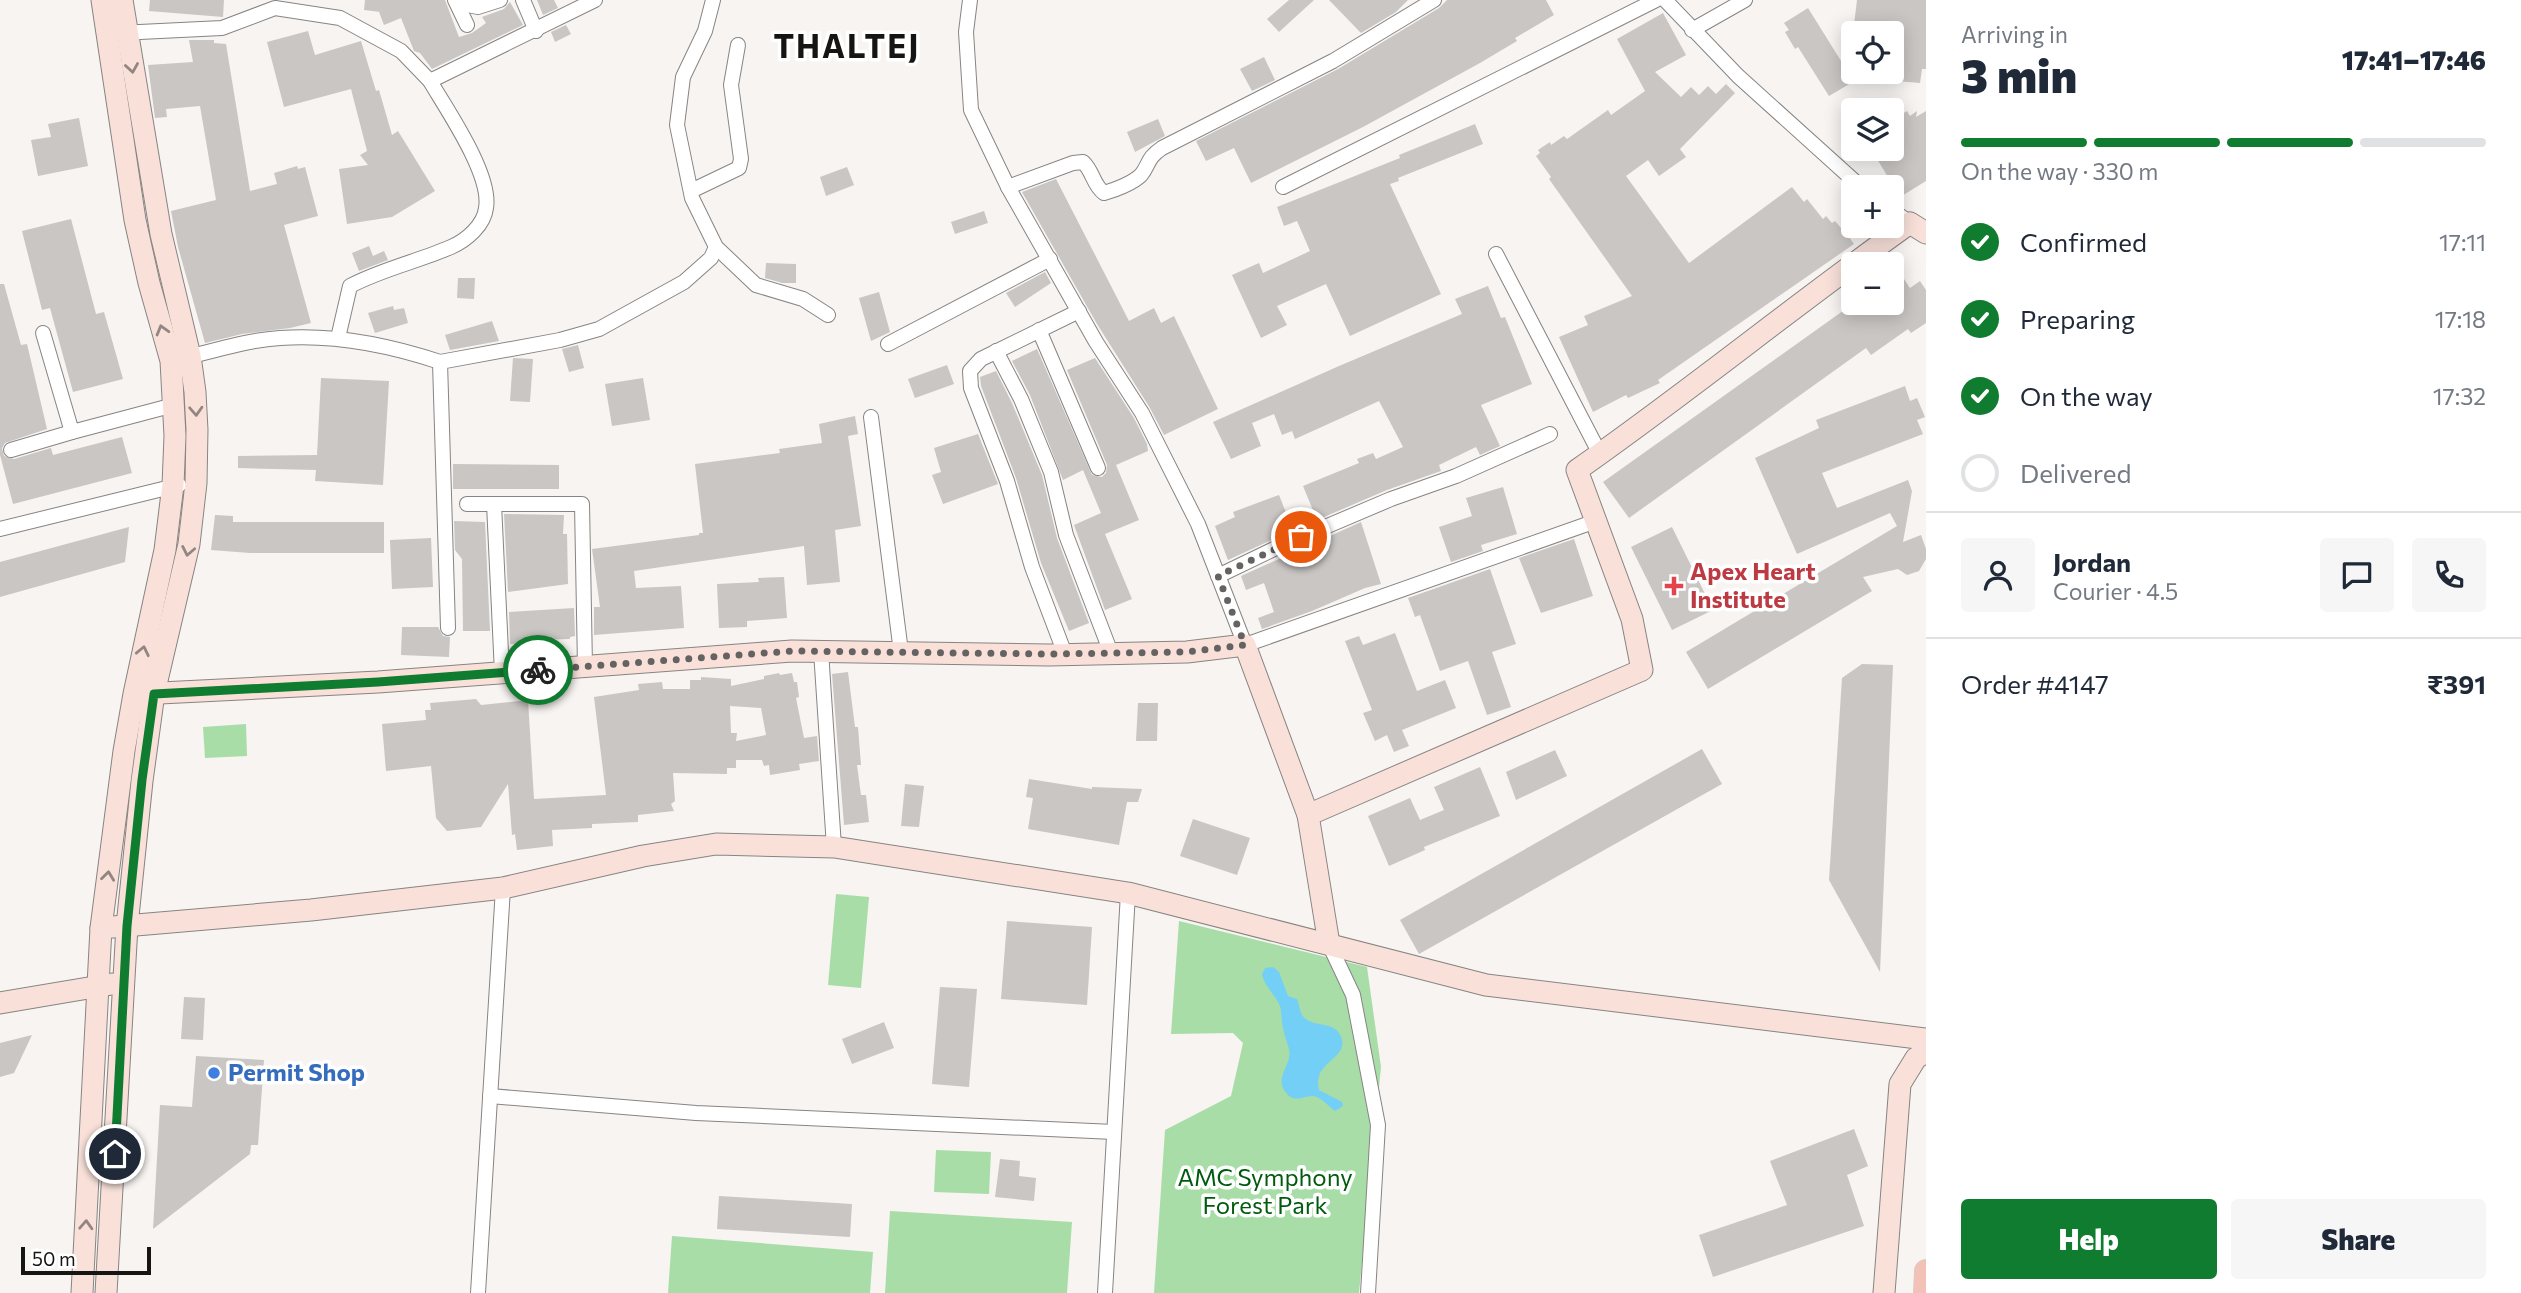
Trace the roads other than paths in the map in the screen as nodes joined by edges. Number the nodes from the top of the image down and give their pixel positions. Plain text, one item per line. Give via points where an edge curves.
1 (102, 0) edge
2 (122, 0) edge
3 (500, 0) edge
4 (523, 0) edge
5 (595, 0) edge
6 (713, 0) edge
7 (970, 0) edge
8 (1434, 0) edge
9 (1656, 0) edge
10 (1665, 0) edge
11 (1745, 0) edge
12 (456, 2) edge
13 (467, 25) dead end
14 (1692, 30) junction
15 (536, 31) junction
16 (117, 33) junction
17 (738, 45) dead end
18 (430, 81) junction
19 (1848, 175) edge
20 (1008, 187) junction
21 (1283, 187) dead end
22 (691, 191) junction
23 (1918, 228) edge
24 (716, 247) junction
25 (1496, 254) dead end
26 (1050, 259) junction
27 (1079, 311) junction
28 (828, 315) dead end
29 (1038, 330) junction
30 (43, 333) dead end
31 (338, 338) junction
32 (888, 344) dead end
33 (996, 351) junction
34 (180, 359) junction
35 (440, 362) junction
36 (174, 405) junction
37 (871, 417) dead end
38 (72, 432) junction
39 (1550, 434) dead end
40 (10, 450) dead end
41 (1600, 454) junction
42 (1098, 468) dead end
43 (196, 483) junction
44 (173, 485) junction
45 (467, 504) dead end
46 (494, 504) junction
47 (1595, 521) junction
48 (0, 529) edge
49 (1218, 576) junction
50 (448, 628) dead end
51 (1245, 645) junction
52 (821, 651) junction
53 (901, 652) junction
54 (1111, 653) junction
55 (1065, 654) junction
56 (585, 667) junction
57 (502, 673) junction
58 (144, 694) junction
59 (1308, 815) junction
60 (834, 846) junction
61 (503, 888) junction
62 (1128, 893) junction
63 (127, 926) junction
64 (102, 928) junction
65 (1329, 944) junction
66 (125, 984) junction
67 (100, 985) junction
68 (0, 1003) edge
69 (1926, 1040) edge
70 (1926, 1052) edge
71 (490, 1096) junction
72 (1114, 1132) junction
73 (1926, 1271) edge
74 (82, 1293) edge
75 (106, 1293) edge
76 (478, 1293) edge
77 (1105, 1293) edge
78 (1368, 1293) edge
79 (1884, 1293) edge
80 (1925, 1293) edge

1 - 16 street
2 - 16 street
3 - 12 street via 478,7
4 - 15 street
5 - 15 street
6 - 22 street via 705,31 683,77 677,125
7 - 20 street via 966,32 971,110
8 - 20 street via 1333,61 1162,148 1150,156 1140,175 1114,191 1104,193 1097,187 1083,162
9 - 21 street
10 - 14 street
11 - 14 street
12 - 13 street
14 - 19 street
15 - 18 street
16 - 18 street via 222,28 275,8 340,19 401,51
16 - 34 street via 135,220 149,283
17 - 22 street via 731,85 739,168
18 - 31 street via 473,155 487,207 480,226 455,245 351,286
20 - 26 street
22 - 24 street
23 - 41 street via 1826,283
24 - 28 street via 756,285 803,299
24 - 35 street via 711,258 684,282 599,329
25 - 41 street
26 - 27 street
26 - 32 street
27 - 29 street
27 - 49 street via 1142,413 1198,524
29 - 33 street
29 - 42 street
30 - 38 street
31 - 34 street via 280,338
31 - 35 street
33 - 54 street via 1051,472 1066,534
33 - 55 street via 970,371 971,388
34 - 36 street
34 -> 43 street via 195,392
35 - 50 street
36 - 38 street
36 - 44 street
37 - 53 street
38 - 40 street
39 - 49 street
41 - 47 street via 1577,470
43 - 44 street
43 -> 58 street via 189,544
44 - 48 street
58 -> 44 street
45 - 46 street
46 - 56 street via 582,503
46 - 57 street
47 - 51 street
47 - 59 street via 1632,620 1642,670
49 - 51 street
51 - 54 street via 1187,652
51 - 59 street
52 - 53 street
52 - 56 street
52 - 60 street
53 - 55 street
54 - 55 street
56 - 57 street
57 - 58 street
58 - 63 street via 142,780
64 -> 58 street
59 - 65 street
60 - 61 street via 716,844
60 - 62 street
61 - 63 street
61 - 71 street
62 - 65 street
62 - 72 street
63 - 64 street
63 - 66 street
64 - 67 street
65 - 69 street via 1486,985
65 - 78 street via 1353,995 1378,1125
66 - 67 street
66 - 75 street
67 - 68 street
74 -> 67 street
70 - 79 street via 1900,1084
71 - 72 street via 696,1113
71 - 76 street
72 - 77 street
73 - 80 main road

